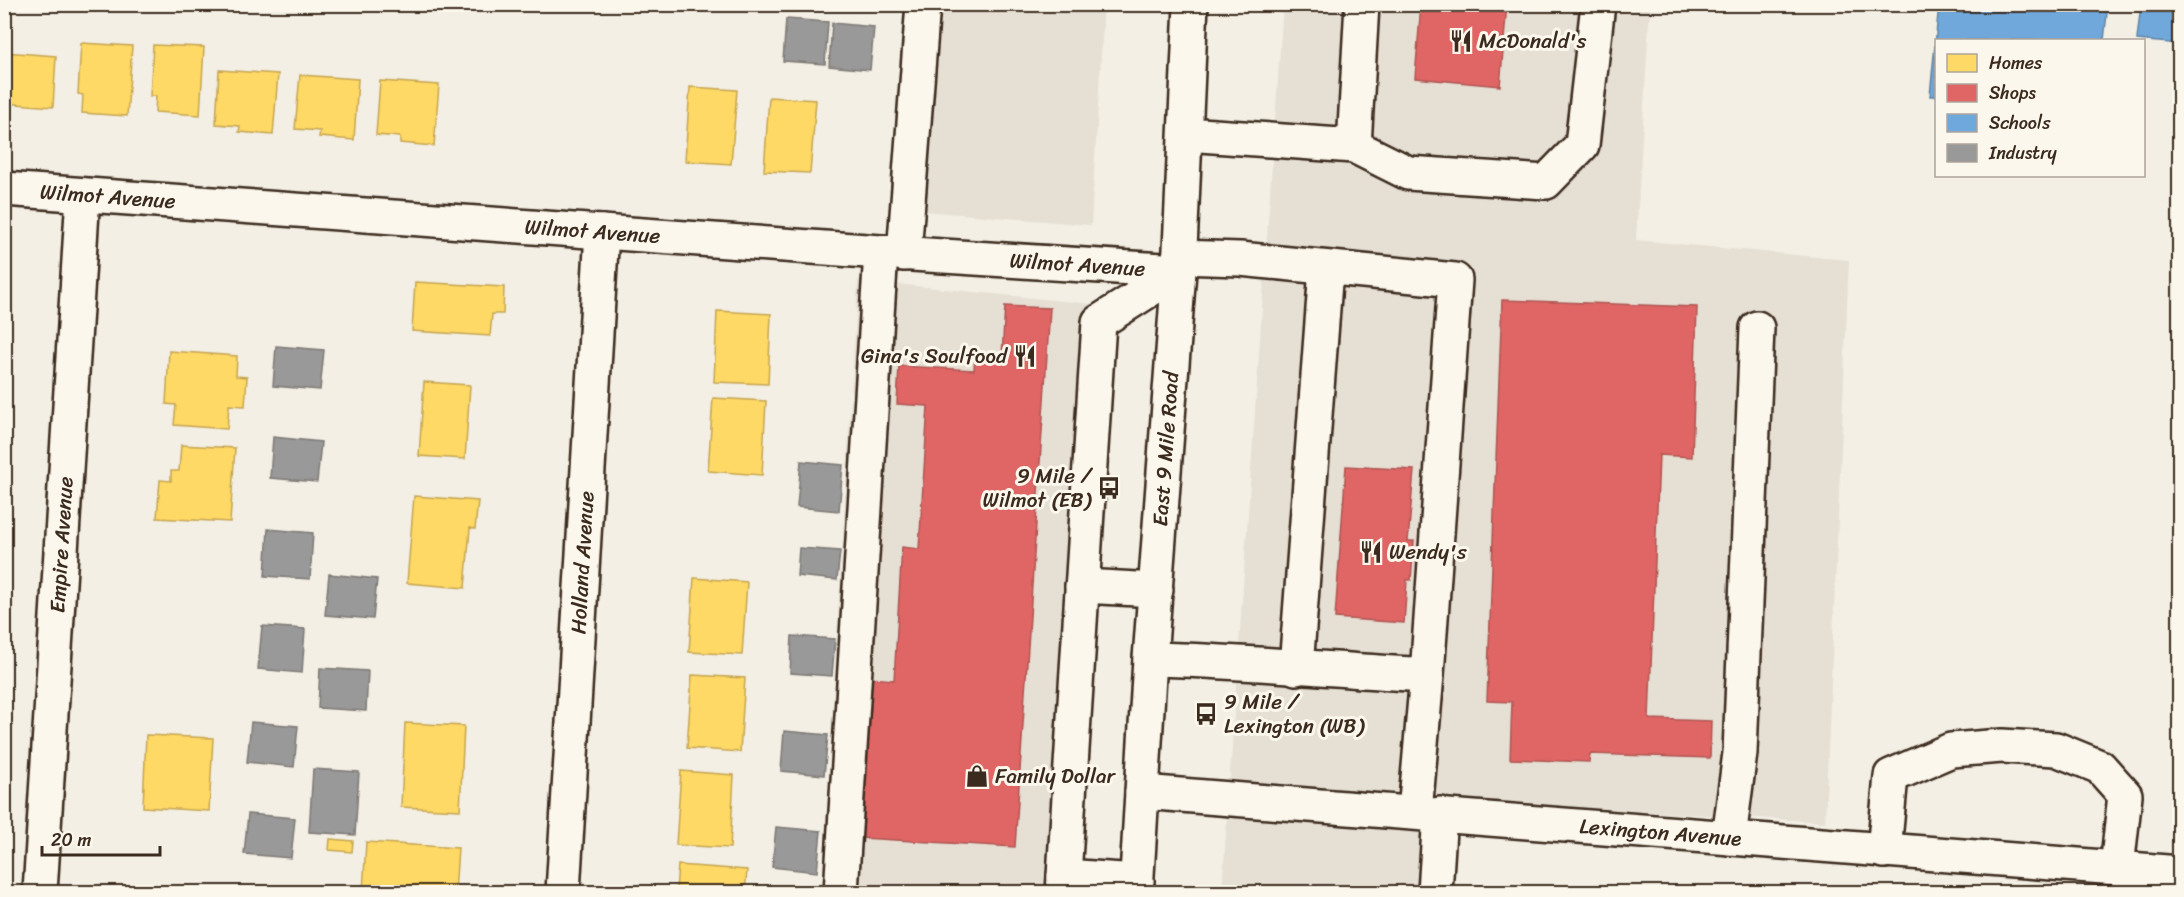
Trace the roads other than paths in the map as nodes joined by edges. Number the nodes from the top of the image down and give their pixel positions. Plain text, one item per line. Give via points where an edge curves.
1 (923, 4) edge
2 (1191, 4) edge
3 (1362, 4) edge
4 (1598, 4) edge
5 (1186, 134) junction
6 (1354, 146) junction
7 (4, 189) edge
8 (82, 195) junction
9 (602, 232) junction
10 (892, 253) junction
11 (1179, 264) junction
12 (1326, 269) junction
13 (1757, 328) dead end
14 (1082, 586) junction
15 (1156, 590) junction
16 (1150, 659) junction
17 (1296, 668) junction
18 (1427, 675) junction
19 (1142, 792) junction
20 (1428, 813) junction
21 (1729, 838) junction
22 (1884, 851) junction
23 (2117, 868) junction
24 (2180, 873) edge
25 (1064, 884) edge
26 (1137, 887) edge
27 (40, 892) edge
28 (563, 892) edge
29 (841, 892) edge
30 (1435, 892) edge

1 - 10 street
2 - 5 street, East 9 Mile Road
3 - 6 street
4 - 6 street via 1582,145 1546,182 1408,172
5 - 6 street
5 - 11 street, East 9 Mile Road
7 - 8 street, Wilmot Avenue
8 - 9 street, Wilmot Avenue
8 - 27 street, Empire Avenue
9 - 10 street, Wilmot Avenue
9 - 28 street, Holland Avenue
10 - 11 street, Wilmot Avenue
10 - 29 street
11 - 12 street, Wilmot Avenue via 1240,259
11 - 14 street via 1099,322
11 - 15 street, East 9 Mile Road
12 - 17 street
12 - 18 street, Wilmot Avenue via 1455,280
13 - 21 street via 1740,753
14 - 15 street
14 - 25 street
15 - 16 street, East 9 Mile Road
16 - 17 street via 1216,660
16 - 19 street, East 9 Mile Road
17 - 18 street
18 - 20 street
19 - 20 street, Lexington Avenue
19 - 26 street, East 9 Mile Road
20 - 21 street, Lexington Avenue
20 - 30 street
21 - 22 street, Lexington Avenue
22 - 23 street, Lexington Avenue
22 - 23 street via 1892,776 1950,750 2002,746 2056,749 2100,767 2125,795
23 - 24 street, Lexington Avenue
25 - 26 street

